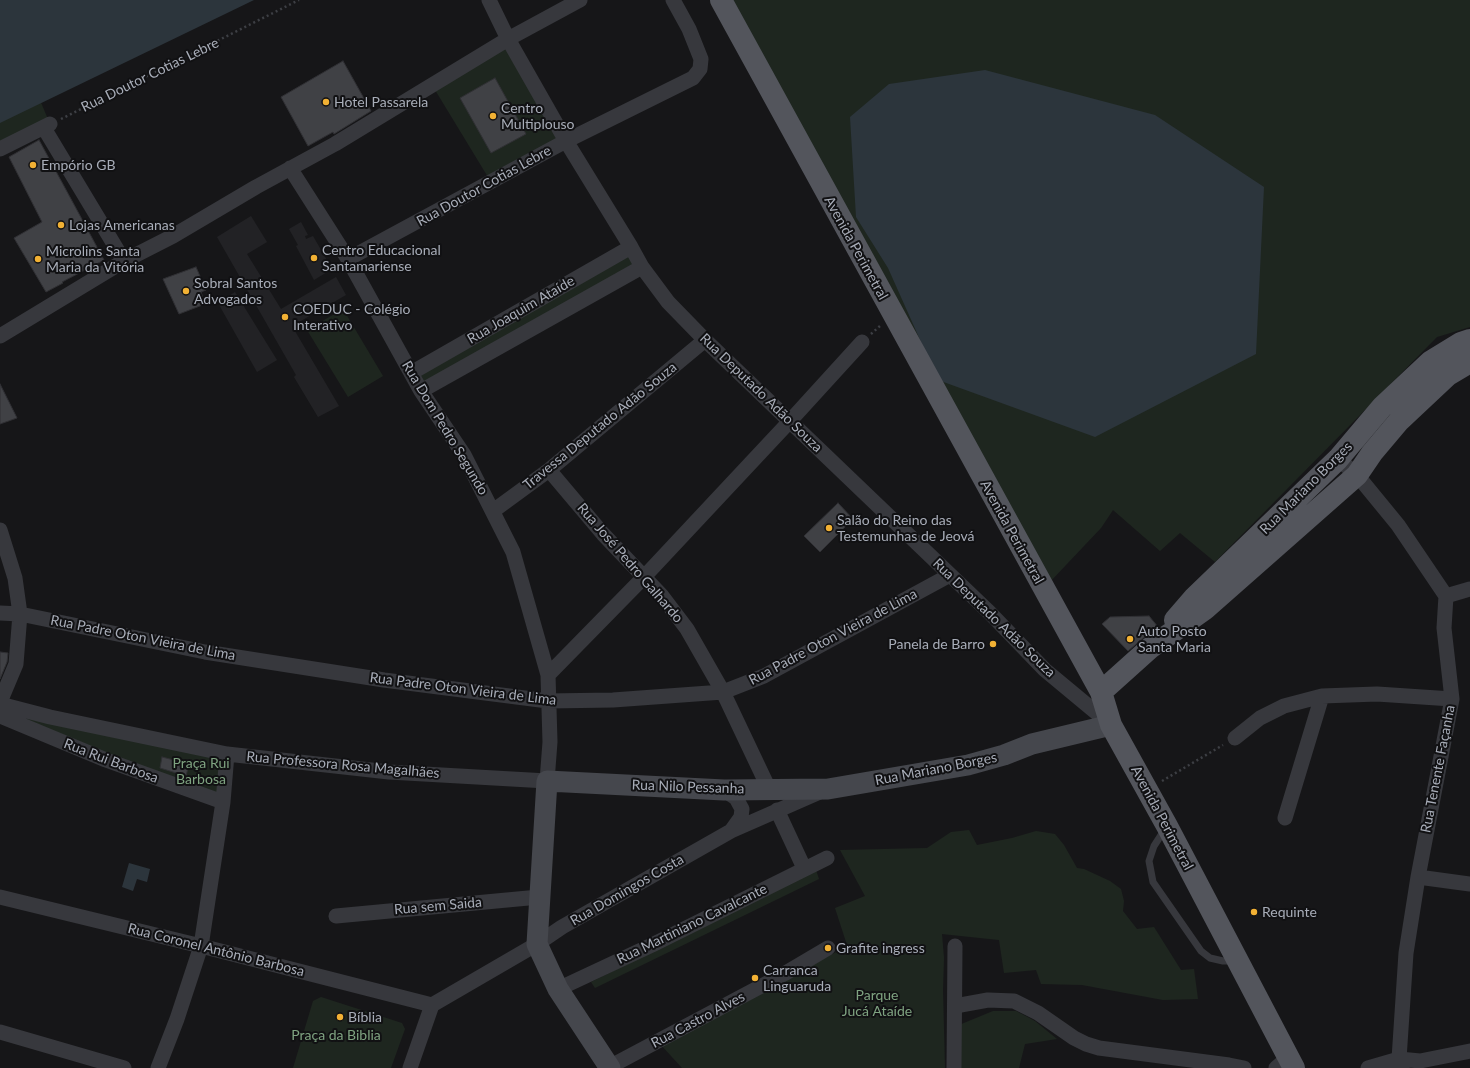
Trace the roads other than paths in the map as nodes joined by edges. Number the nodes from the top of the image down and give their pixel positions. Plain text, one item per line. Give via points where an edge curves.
1 (489, 0) edge
2 (580, 0) edge
3 (673, 0) edge
4 (721, 0) edge
5 (508, 38) junction
6 (566, 141) junction
7 (0, 149) edge
8 (290, 168) junction
9 (632, 247) junction
10 (348, 259) junction
11 (124, 261) junction
12 (642, 267) junction
13 (0, 336) edge
14 (705, 340) junction
15 (1470, 340) edge
16 (862, 342) road end
17 (1470, 362) edge
18 (411, 373) junction
19 (421, 391) junction
20 (790, 421) junction
21 (1338, 459) junction
22 (549, 470) junction
23 (1357, 474) junction
24 (493, 511) junction
25 (0, 530) edge
26 (950, 575) junction
27 (644, 577) junction
28 (1470, 589) edge
29 (1446, 596) junction
30 (0, 613) edge
31 (20, 614) junction
32 (1150, 648) junction
33 (548, 675) junction
34 (723, 692) junction
35 (1101, 692) junction
36 (1322, 696) junction
37 (1452, 699) junction
38 (548, 701) junction
39 (0, 703) edge
40 (0, 716) edge
41 (1111, 725) junction
42 (1236, 738) road end
43 (227, 754) junction
44 (547, 781) junction
45 (769, 789) junction
46 (828, 789) junction
47 (724, 790) junction
48 (223, 802) junction
49 (777, 810) junction
50 (1285, 818) dead end
51 (1167, 826) junction
52 (731, 831) junction
53 (827, 858) dead end
54 (804, 868) junction
55 (1418, 877) junction
56 (1470, 884) edge
57 (0, 897) edge
58 (539, 897) junction
59 (336, 916) dead end
60 (537, 944) junction
61 (201, 946) junction
62 (955, 946) dead end
63 (828, 948) dead end
64 (1238, 961) junction
65 (558, 989) junction
66 (432, 1005) junction
67 (955, 1006) junction
68 (0, 1032) edge
69 (1470, 1051) edge
70 (1150, 1062) edge
71 (1286, 1064) edge
72 (1400, 1064) edge
73 (609, 1067) edge
74 (124, 1068) edge
75 (158, 1068) edge
76 (410, 1068) edge
77 (954, 1068) edge
78 (1244, 1068) edge
79 (1368, 1068) edge

1 - 5 street, Rua Deputado Adão Souza
2 - 5 street
3 - 6 street, Rua Doutor Cotias Lebre via 689,28 701,59 700,69 693,78
4 - 35 main road, Avenida Perimetral
5 - 6 street, Rua Deputado Adão Souza
5 - 8 street via 335,144
6 - 9 street, Rua Deputado Adão Souza
6 - 10 street, Rua Doutor Cotias Lebre
7 - 11 street via 47,126
8 - 10 street, Rua Dom Pedro Segundo
8 - 11 street via 173,236
9 - 12 street, Rua Deputado Adão Souza
9 - 18 street, Rua Joaquim Ataíde
10 - 18 street, Rua Dom Pedro Segundo
11 - 13 street
12 - 14 street, Rua Deputado Adão Souza via 668,302
12 - 19 street, Rua Joaquim Ataíde
14 - 20 street, Rua Deputado Adão Souza
14 - 22 street, Travessa Deputado Adão Souza
15 - 21 main road, Rua Mariano Borges via 1430,362 1382,407
16 - 20 street
17 - 23 main road, Rua Mariano Borges via 1448,375 1399,421
18 - 19 street, Rua Dom Pedro Segundo
19 - 24 street, Rua Dom Pedro Segundo via 464,455
20 - 26 street, Rua Deputado Adão Souza
20 - 27 street
21 - 23 street
21 - 32 main road, Rua Mariano Borges via 1194,598
22 - 24 street, Travessa Deputado Adão Souza
22 - 27 street, Rua José Pedro Galhardo via 603,534
23 - 29 street via 1398,525
23 - 32 main road, Rua Mariano Borges via 1205,609
24 - 33 street, Rua Dom Pedro Segundo via 513,552
25 - 31 street, Rua Professora Rosa Magalhães via 15,578
26 - 34 street, Rua Padre Oton Vieira de Lima via 764,676
26 - 41 street, Rua Deputado Adão Souza via 1045,670
27 - 33 street
27 - 34 street, Rua José Pedro Galhardo via 687,629
28 - 29 street
29 - 37 street, Rua Tenente Façanha via 1444,628
30 - 31 street, Rua Padre Oton Vieira de Lima
31 - 38 street, Rua Padre Oton Vieira de Lima via 205,652 384,680
31 - 39 street, Rua Professora Rosa Magalhães via 16,664
32 - 35 main road, Rua Mariano Borges
33 - 38 street, Rua Dom Pedro Segundo
34 - 38 street, Rua Padre Oton Vieira de Lima via 613,700
34 - 45 street, Rua José Pedro Galhardo
35 - 41 main road, Avenida Perimetral
36 - 37 street via 1377,694
36 - 42 street via 1284,706 1260,718
36 - 50 street
37 - 55 street, Rua Tenente Façanha
38 - 44 street, Rua Dom Pedro Segundo via 550,742
39 - 43 street, Rua Professora Rosa Magalhães
40 - 48 street, Rua Rui Barbosa via 106,760
41 - 46 street, Rua Mariano Borges via 1032,744 968,765
41 - 51 main road, Avenida Perimetral
43 - 44 street, Rua Professora Rosa Magalhães via 389,772
43 - 48 street
44 - 47 street, Rua Nilo Pessanha
44 - 58 street
45 - 46 street, Rua Nilo Pessanha
45 - 47 street, Rua Nilo Pessanha
46 - 49 street, Rua Domingos Costa
47 - 52 street via 736,798 742,809 741,817
48 - 61 street
49 - 52 street, Rua Domingos Costa
49 - 54 street
51 - 64 main road, Avenida Perimetral
51 - 64 lane via 1154,846 1150,861 1153,882 1201,951 1210,958
52 - 60 street, Rua Domingos Costa via 562,927
53 - 54 street, Rua Martiniano Cavalcante
54 - 65 street, Rua Martiniano Cavalcante
55 - 56 street
55 - 72 street, Rua Tenente Façanha via 1406,953
57 - 61 street, Rua Coronel Antônio Barbosa
58 - 59 street, Rua sem Saida
58 - 60 street
60 - 65 street
60 - 66 street, Rua Domingos Costa
61 - 66 street, Rua Coronel Antônio Barbosa
61 - 75 street
62 - 67 street
63 - 73 street, Rua Castro Alves via 777,978
64 - 71 main road, Avenida Perimetral
65 - 73 street
66 - 76 street
67 - 70 street via 988,1000 1014,1001 1038,1013 1086,1044
67 - 77 street
68 - 74 street
69 - 72 street
70 - 78 street via 1229,1065
72 - 79 street

